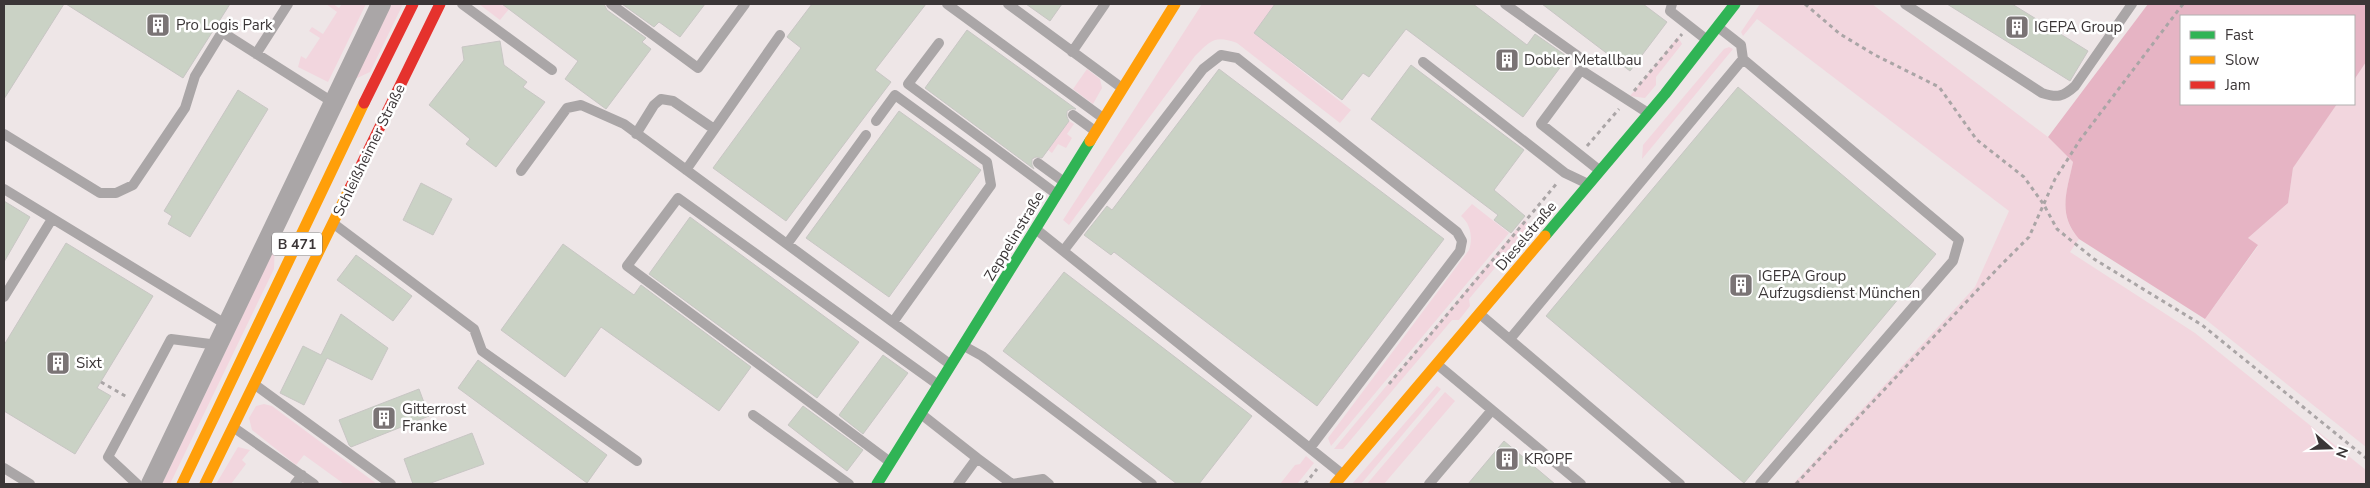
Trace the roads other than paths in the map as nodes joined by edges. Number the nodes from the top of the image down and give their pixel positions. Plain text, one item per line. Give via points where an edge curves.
1 (288, 4) edge
2 (381, 4) edge
3 (413, 4) edge
4 (440, 4) edge
5 (462, 4) edge
6 (611, 4) edge
7 (745, 4) edge
8 (947, 4) edge
9 (1008, 4) edge
10 (1105, 4) edge
11 (1175, 4) edge
12 (1504, 4) edge
13 (1672, 4) edge
14 (1735, 4) edge
15 (1905, 4) edge
16 (2132, 4) edge
17 (1718, 26) junction
18 (780, 34) dead end
19 (1707, 40) junction
20 (939, 43) dead end
21 (1072, 52) junction
22 (256, 54) junction
23 (1743, 59) junction
24 (1423, 62) dead end
25 (552, 70) dead end
26 (1581, 70) junction
27 (1122, 89) junction
28 (334, 103) junction
29 (1649, 114) junction
30 (1073, 115) dead end
31 (1104, 118) junction
32 (876, 121) dead end
33 (714, 129) junction
34 (1096, 132) junction
35 (4, 134) edge
36 (636, 134) junction
37 (866, 135) dead end
38 (1038, 163) dead end
39 (686, 170) junction
40 (521, 171) dead end
41 (1600, 171) junction
42 (1064, 182) junction
43 (1590, 184) junction
44 (4, 190) edge
45 (1057, 194) junction
46 (52, 219) junction
47 (333, 223) junction
48 (1036, 229) junction
49 (787, 244) junction
50 (1064, 250) junction
51 (4, 297) edge
52 (1480, 314) junction
53 (893, 322) junction
54 (227, 325) junction
55 (1510, 339) junction
56 (218, 345) junction
57 (964, 346) junction
58 (1437, 364) junction
59 (952, 366) junction
60 (254, 384) junction
61 (940, 386) junction
62 (1492, 410) junction
63 (921, 414) junction
64 (753, 415) dead end
65 (233, 427) junction
66 (1310, 448) junction
67 (977, 458) junction
68 (637, 461) dead end
69 (891, 462) junction
70 (4, 468) edge
71 (302, 475) junction
72 (1343, 475) junction
73 (30, 484) edge
74 (136, 484) edge
75 (151, 484) edge
76 (182, 484) edge
77 (205, 484) edge
78 (295, 484) edge
79 (314, 484) edge
80 (391, 484) edge
81 (849, 484) edge
82 (877, 484) edge
83 (958, 484) edge
84 (1012, 484) edge
85 (1049, 484) edge
86 (1152, 484) edge
87 (1335, 484) edge
88 (1429, 484) edge
89 (1581, 484) edge
90 (1680, 484) edge
91 (1760, 484) edge

1 - 22 lane
2 - 28 street
3 - 76 street, Schleißheimer Straße / B 471
4 - 47 street, Schleißheimer Straße
5 - 25 lane
6 - 7 lane via 698,68
8 - 31 lane
9 - 21 lane
10 - 21 lane
11 - 27 street, Zeppelinstraße
12 - 26 lane via 1578,56
13 - 19 lane via 1670,11
14 - 17 street, Dieselstraße
15 - 16 lane via 2053,97 2064,96 2075,86
17 - 19 street, Dieselstraße
17 - 23 lane via 1740,45
18 - 33 lane
19 - 29 street, Dieselstraße
20 - 45 lane via 908,84
21 - 27 lane
22 - 28 lane
22 - 35 lane via 222,32 195,76 185,108 133,185 116,193 100,193
23 - 55 lane
23 - 91 lane via 1960,240 1953,261
24 - 43 lane via 1565,173
26 - 29 lane
26 - 41 lane via 1541,124
27 - 31 street, Zeppelinstraße
28 - 54 street
29 - 41 street, Dieselstraße
30 - 34 lane
31 - 34 street, Zeppelinstraße
32 - 53 lane via 895,95 986,162 991,186
33 - 36 lane via 672,100 661,99
33 - 39 lane
34 - 42 street, Zeppelinstraße
36 - 39 lane
36 - 40 lane via 624,124 580,105 567,108
37 - 49 lane
38 - 42 lane
39 - 49 lane
41 - 43 street, Dieselstraße
42 - 45 street, Zeppelinstraße
43 - 52 street, Dieselstraße
44 - 46 lane
45 - 48 street, Zeppelinstraße
46 - 51 lane
46 - 54 lane
47 - 60 street, Schleißheimer Straße
47 - 68 lane via 474,329 482,351
48 - 50 lane
48 - 57 street, Zeppelinstraße
49 - 53 lane
50 - 66 lane
50 - 66 lane via 1203,69 1221,55 1237,58 1457,232 1462,241 1460,252
52 - 55 lane
52 - 58 street, Dieselstraße
53 - 59 lane
54 - 56 street
55 - 90 lane
56 - 74 lane via 171,339 108,457
56 - 75 street
57 - 59 street, Zeppelinstraße
57 - 86 lane via 982,356
58 - 62 lane
58 - 72 street, Dieselstraße
59 - 61 street, Zeppelinstraße
60 - 65 street, Schleißheimer Straße
60 - 80 lane
61 - 63 street, Zeppelinstraße
61 - 69 lane via 678,198 627,266
62 - 88 lane
62 - 89 lane
63 - 67 lane
63 - 69 street, Zeppelinstraße
64 - 81 lane
65 - 71 lane
65 - 77 street, Schleißheimer Straße
66 - 72 lane
67 - 83 lane
67 - 84 lane
69 - 82 street, Zeppelinstraße
70 - 73 lane
71 - 78 lane
71 - 79 lane
72 - 87 street, Dieselstraße
84 - 85 lane via 1043,479

